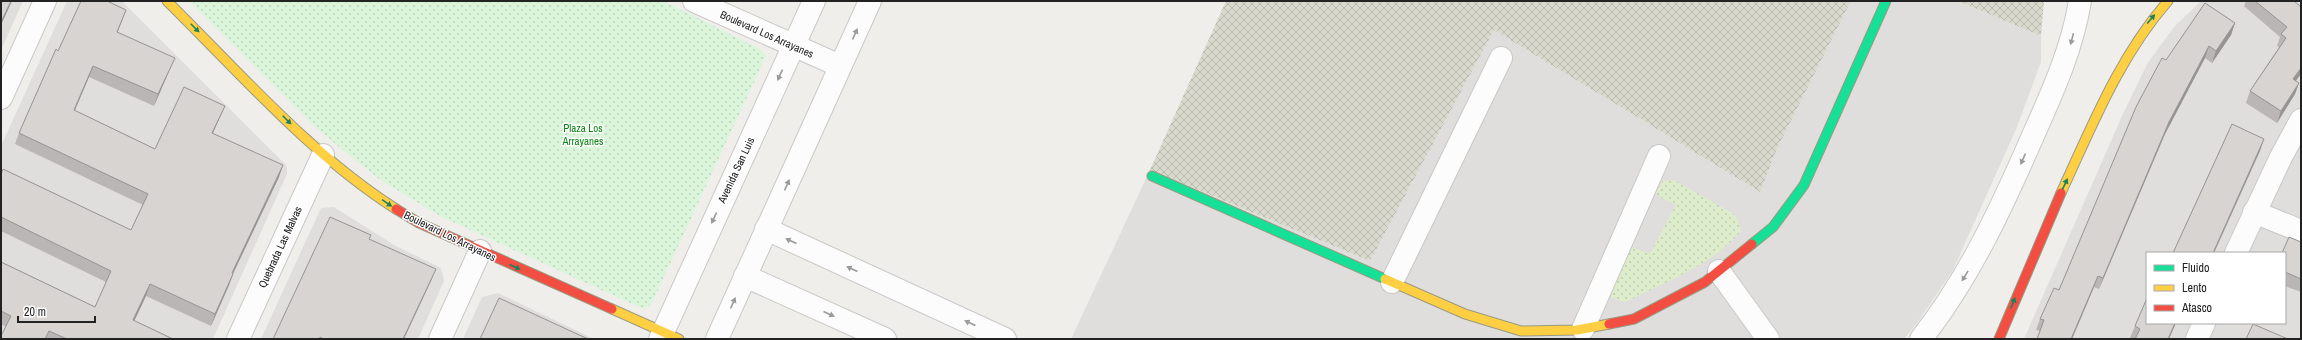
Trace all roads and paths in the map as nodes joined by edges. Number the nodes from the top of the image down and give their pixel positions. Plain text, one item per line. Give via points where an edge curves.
1 (45, 1) edge
2 (167, 1) edge
3 (694, 1) edge
4 (814, 1) edge
5 (870, 1) edge
6 (1886, 1) edge
7 (2080, 1) edge
8 (2168, 1) edge
9 (794, 45) junction
10 (1501, 58) dead end
11 (840, 66) junction
12 (1, 98) edge
13 (2301, 120) edge
14 (323, 155) junction
15 (1659, 156) dead end
16 (1152, 176) dead end
17 (2254, 212) junction
18 (766, 230) junction
19 (2301, 231) edge
20 (480, 251) junction
21 (2236, 252) edge
22 (1719, 271) junction
23 (745, 276) junction
24 (1392, 282) junction
25 (2204, 324) edge
26 (1583, 329) junction
27 (667, 337) edge
28 (238, 339) edge
29 (440, 339) edge
30 (717, 339) edge
31 (885, 339) edge
32 (1005, 339) edge
33 (1768, 339) edge
34 (1921, 339) edge
35 (1999, 339) edge
36 (2197, 339) edge

1 - 12 street
2 -> 14 street, Boulevard Los Arrayanes
3 - 9 street, Boulevard Los Arrayanes
4 - 9 street, Avenida San Luis
11 -> 5 street
6 - 22 street via 1804,185 1773,227
7 -> 34 street via 2070,47 2061,73 1996,218 1960,285
35 -> 8 street via 2040,237 2114,77 2137,36
9 - 11 street, Boulevard Los Arrayanes
9 -> 27 street, Avenida San Luis
10 - 24 street
18 -> 11 street
13 - 17 street
14 -> 20 street, Boulevard Los Arrayanes via 345,174 397,210
14 - 28 street, Quebrada Las Malvas
15 - 26 street
16 - 24 street
17 - 19 street
17 - 21 street
18 - 23 street
32 -> 18 street
20 -> 27 street, Boulevard Los Arrayanes
20 - 29 street
22 - 26 street via 1705,282 1634,319
22 - 33 street
30 -> 23 street
23 -> 31 street
24 - 26 street via 1465,314 1521,331
25 - 36 street

